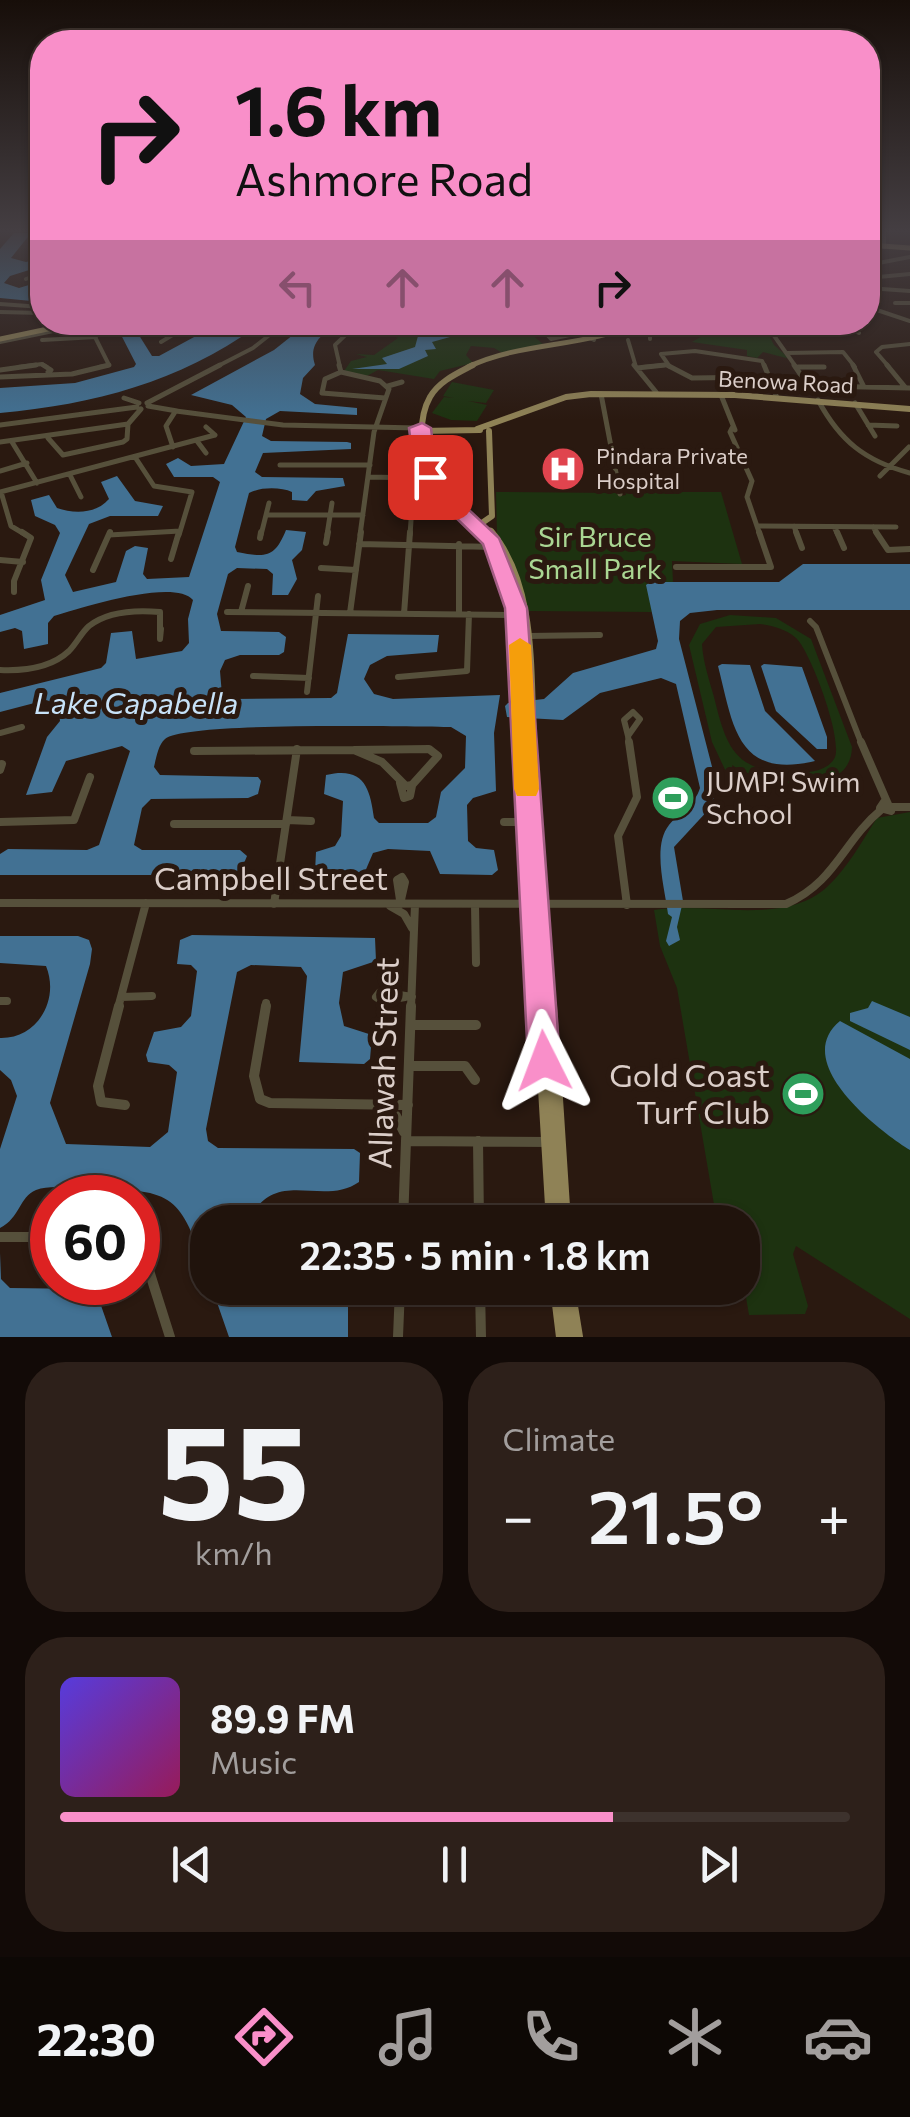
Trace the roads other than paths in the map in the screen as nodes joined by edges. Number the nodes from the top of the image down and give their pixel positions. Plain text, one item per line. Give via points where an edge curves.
1 (895, 303) dead end
2 (910, 303) edge
3 (0, 304) edge
4 (30, 308) edge
5 (30, 311) edge
6 (880, 311) edge
7 (0, 312) edge
8 (910, 321) edge
9 (30, 332) edge
10 (30, 335) edge
11 (94, 335) edge
12 (268, 335) edge
13 (345, 335) edge
14 (583, 335) edge
15 (607, 335) edge
16 (610, 335) edge
17 (650, 335) edge
18 (774, 335) edge
19 (96, 338) junction
20 (650, 339) dead end
21 (594, 340) junction
22 (628, 340) dead end
23 (0, 341) edge
24 (910, 344) edge
25 (787, 353) junction
26 (730, 356) junction
27 (665, 364) junction
28 (731, 364) dead end
29 (700, 366) dead end
30 (824, 366) dead end
31 (798, 367) junction
32 (455, 368) junction
33 (636, 368) junction
34 (0, 370) edge
35 (341, 372) junction
36 (48, 373) junction
37 (440, 374) junction
38 (704, 377) junction
39 (770, 377) junction
40 (0, 378) edge
41 (402, 382) dead end
42 (806, 384) junction
43 (773, 385) junction
44 (388, 386) junction
45 (864, 387) junction
46 (908, 388) edge
47 (656, 393) junction
48 (601, 395) junction
49 (721, 395) junction
50 (124, 398) dead end
51 (385, 398) junction
52 (777, 398) junction
53 (817, 399) junction
54 (855, 402) junction
55 (142, 406) junction
56 (910, 409) edge
57 (174, 414) junction
58 (216, 416) junction
59 (128, 424) junction
60 (0, 425) edge
61 (868, 425) junction
62 (897, 426) dead end
63 (206, 427) dead end
64 (818, 428) dead end
65 (832, 428) junction
66 (375, 429) junction
67 (421, 429) junction
68 (433, 429) junction
69 (486, 429) junction
70 (875, 436) dead end
71 (47, 437) junction
72 (197, 440) junction
73 (11, 441) junction
74 (0, 442) edge
75 (173, 447) junction
76 (908, 451) edge
77 (206, 453) dead end
78 (135, 457) junction
79 (27, 463) junction
80 (280, 464) dead end
81 (370, 465) junction
82 (888, 468) junction
83 (0, 471) edge
84 (910, 474) edge
85 (70, 475) junction
86 (418, 475) junction
87 (880, 476) dead end
88 (368, 478) junction
89 (37, 483) junction
90 (0, 492) edge
91 (620, 494) dead end
92 (81, 498) dead end
93 (268, 503) dead end
94 (332, 503) dead end
95 (266, 515) junction
96 (332, 515) junction
97 (363, 515) junction
98 (479, 525) junction
99 (11, 526) junction
100 (757, 526) junction
101 (794, 526) junction
102 (834, 527) junction
103 (872, 527) junction
104 (896, 527) dead end
105 (0, 530) edge
106 (180, 531) junction
107 (260, 538) dead end
108 (326, 543) dead end
109 (489, 543) junction
110 (359, 544) junction
111 (410, 544) junction
112 (458, 544) junction
113 (802, 548) dead end
114 (844, 548) dead end
115 (910, 549) edge
116 (171, 559) dead end
117 (0, 560) edge
118 (23, 562) junction
119 (676, 567) dead end
120 (321, 568) dead end
121 (93, 570) dead end
122 (356, 570) junction
123 (248, 586) dead end
124 (14, 592) dead end
125 (318, 596) dead end
126 (227, 612) dead end
127 (241, 612) junction
128 (318, 613) junction
129 (350, 613) junction
130 (404, 614) junction
131 (459, 614) junction
132 (469, 614) junction
133 (520, 614) junction
134 (810, 621) dead end
135 (160, 629) dead end
136 (600, 635) dead end
137 (522, 636) junction
138 (0, 670) edge
139 (253, 676) dead end
140 (398, 677) dead end
141 (309, 678) junction
142 (307, 692) dead end
143 (22, 727) dead end
144 (0, 733) edge
145 (628, 736) dead end
146 (297, 749) junction
147 (194, 751) dead end
148 (373, 753) junction
149 (90, 777) dead end
150 (886, 806) junction
151 (910, 807) edge
152 (311, 821) dead end
153 (0, 822) edge
154 (286, 822) junction
155 (504, 822) dead end
156 (532, 822) junction
157 (174, 824) dead end
158 (0, 903) edge
159 (146, 903) junction
160 (274, 904) junction
161 (384, 904) junction
162 (415, 904) junction
163 (475, 905) junction
164 (537, 905) junction
165 (627, 905) junction
166 (414, 934) junction
167 (476, 963) dead end
168 (121, 996) junction
169 (152, 996) dead end
170 (266, 1003) dead end
171 (411, 1026) junction
172 (476, 1026) dead end
173 (410, 1066) junction
174 (475, 1080) dead end
175 (126, 1105) dead end
176 (380, 1105) junction
177 (408, 1105) junction
178 (406, 1139) junction
179 (478, 1141) junction
180 (553, 1142) junction
181 (404, 1205) edge
182 (479, 1205) edge
183 (553, 1205) edge
184 (562, 1205) edge
185 (0, 1237) edge
186 (30, 1237) edge
187 (160, 1305) edge
188 (399, 1305) edge
189 (480, 1305) edge
190 (559, 1305) edge
191 (571, 1305) edge
192 (170, 1337) edge
193 (398, 1337) edge
194 (481, 1337) edge
195 (564, 1337) edge
196 (576, 1337) edge

1 - 2 street
3 - 4 street
5 - 7 street
6 - 8 street
9 - 23 main road
10 - 23 main road
11 - 19 street
12 - 55 street
13 - 35 street via 335,345
14 - 21 street
15 - 21 main road
16 - 67 main road via 454,372 427,402
17 - 20 street
18 - 25 street
19 - 23 street
19 - 36 street via 109,364
21 - 32 main road
22 - 33 street
24 - 46 street via 876,352
25 - 31 street
25 - 45 street via 844,352
26 - 27 street via 664,351
26 - 28 street
26 - 39 street via 762,361
27 - 33 street
27 - 38 street via 680,376
29 - 38 street
30 - 31 street
31 - 42 street
32 - 37 main road
32 - 37 main road
33 - 47 street
34 - 36 street via 42,364
35 - 44 street
35 - 51 street via 325,378 322,392
36 - 40 street
37 - 67 main road via 422,402
38 - 39 street
39 - 43 street
41 - 44 street
42 - 43 street
42 - 45 street
43 - 52 street
44 - 51 street
45 - 46 street
47 - 48 main road, Benowa Road
47 - 49 main road, Benowa Road
48 - 69 main road, Benowa Road via 566,397
48 - 91 street
49 - 52 main road, Benowa Road
49 - 100 street via 752,481 746,495
50 - 55 street
51 - 66 street
52 - 53 main road, Benowa Road
53 - 54 main road, Benowa Road
53 - 65 street
54 - 56 main road, Benowa Road
54 - 61 street
55 - 57 street
55 - 59 street
55 - 60 street
57 - 58 street
57 - 58 street
57 - 75 street via 166,428
58 - 66 street
59 - 71 street
59 - 71 street via 124,441 68,454 59,454
61 - 62 street
61 - 70 street
63 - 72 street via 215,435
64 - 65 street
65 - 82 street via 842,442
66 - 67 street
66 - 81 street
67 - 68 main road
67 - 68 main road
67 - 86 main road
67 - 98 main road via 433,483
68 - 69 main road, Benowa Road
69 - 98 main road via 492,516
71 - 73 street
72 - 75 street
72 - 77 street
73 - 74 street
73 - 79 street
75 - 78 street
76 - 82 street
78 - 85 street
78 - 106 street via 156,488 192,492
79 - 83 street
79 - 89 street
80 - 81 street
81 - 88 street
82 - 84 street
82 - 87 street
85 - 89 street
85 - 92 street
86 - 88 street
86 - 98 main road
86 - 111 street
88 - 97 street
89 - 90 street
90 - 99 street
93 - 95 street
94 - 96 street
95 - 96 street
95 - 107 street
96 - 97 street
96 - 108 street
97 - 110 street
98 - 109 main road
98 - 133 main road via 502,550
99 - 105 street
99 - 118 street via 31,538
100 - 101 street
100 - 119 street via 771,566
101 - 102 street
101 - 113 street
102 - 103 street
102 - 114 street
103 - 104 street
103 - 115 street via 888,550
106 - 116 street
106 - 121 street via 110,532
109 - 112 street
109 - 133 main road
110 - 111 street
110 - 122 street
111 - 112 street
111 - 130 street
112 - 131 street
117 - 118 street
118 - 124 street
120 - 122 street
122 - 129 street
123 - 127 street
125 - 128 street
126 - 127 street
127 - 128 street
128 - 129 street
128 - 141 street
129 - 130 street
130 - 131 street
131 - 132 street
132 - 133 street
132 - 140 street via 467,672
133 - 137 main road
134 - 150 street
135 - 138 street via 160,612 118,615 87,627 58,659
136 - 137 street
137 - 156 main road
139 - 141 street
141 - 142 street
143 - 144 street
145 - 165 street via 637,797 618,836
146 - 147 street
146 - 148 street
146 - 154 street
148 - 148 street via 436,751 436,762 405,798 392,771
149 - 153 street via 74,820
150 - 151 street
150 - 165 street, Campbell Street via 828,881 799,899
152 - 154 street
154 - 157 street
154 - 160 street
155 - 156 street
156 - 164 main road
158 - 159 street, Campbell Street
159 - 160 street, Campbell Street
159 - 168 street
160 - 161 street, Campbell Street
161 - 162 street, Campbell Street
161 - 166 street via 405,915
162 - 163 street, Campbell Street
162 - 166 street, Allawah Street
163 - 164 street, Campbell Street
163 - 167 street
164 - 165 street, Campbell Street
164 - 180 main road
166 - 171 street, Allawah Street
168 - 169 street
168 - 175 street via 97,1094 101,1102
170 - 176 street via 255,1077 260,1100
171 - 172 street
171 - 173 street, Allawah Street
173 - 174 street via 465,1066
173 - 177 street, Allawah Street
176 - 177 street
176 - 178 street via 396,1116
177 - 178 street, Allawah Street
178 - 179 street
178 - 181 street, Allawah Street
179 - 180 street
179 - 182 street
180 - 183 main road
180 - 184 main road
185 - 186 street
187 - 192 street
188 - 193 street
189 - 194 street
190 - 195 main road
191 - 196 main road

